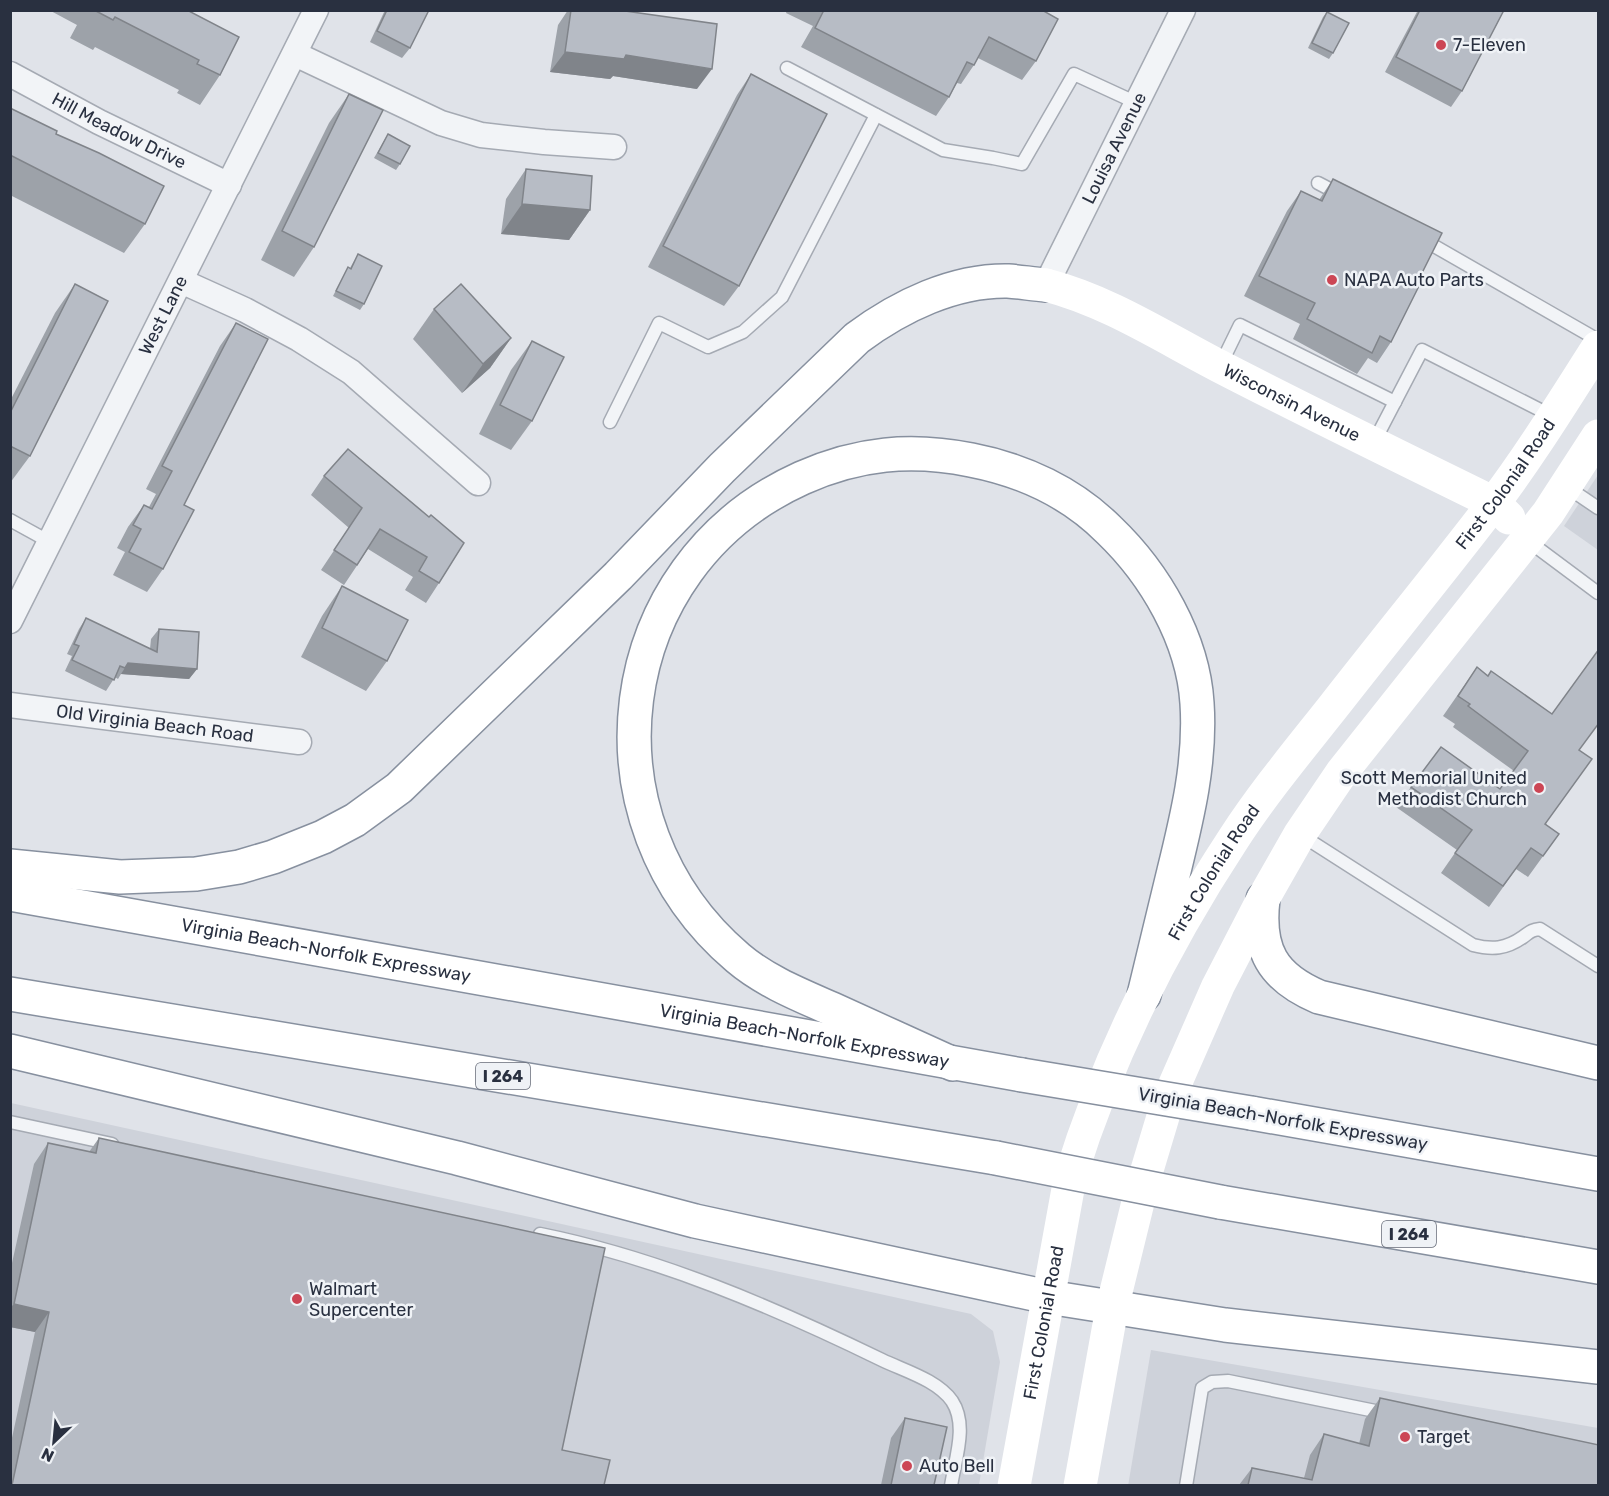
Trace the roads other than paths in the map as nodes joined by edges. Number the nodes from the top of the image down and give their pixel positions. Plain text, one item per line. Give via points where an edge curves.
1 (316, 10) edge
2 (1183, 10) edge
3 (295, 54) junction
4 (787, 68) dead end
5 (10, 74) edge
6 (1137, 103) junction
7 (876, 115) junction
8 (614, 147) dead end
9 (1318, 183) dead end
10 (229, 185) junction
11 (1349, 199) edge
12 (1410, 232) edge
13 (181, 281) junction
14 (1046, 285) junction
15 (1599, 340) edge
16 (1599, 347) edge
17 (1220, 366) junction
18 (1395, 402) junction
19 (1553, 417) junction
20 (610, 422) dead end
21 (1599, 436) edge
22 (1374, 443) junction
23 (478, 483) dead end
24 (1566, 486) junction
25 (1494, 503) junction
26 (1599, 508) edge
27 (10, 520) edge
28 (1529, 537) junction
29 (50, 542) junction
30 (1599, 593) edge
31 (10, 621) edge
32 (10, 705) edge
33 (299, 742) dead end
34 (1300, 834) junction
35 (10, 866) edge
36 (10, 894) edge
37 (1263, 899) junction
38 (1599, 966) edge
39 (10, 994) edge
40 (1144, 995) junction
41 (10, 1051) edge
42 (1599, 1063) edge
43 (953, 1064) junction
44 (10, 1122) edge
45 (126, 1147) edge
46 (1599, 1174) edge
47 (533, 1233) edge
48 (1599, 1267) edge
49 (1048, 1298) junction
50 (1112, 1308) junction
51 (1599, 1367) edge
52 (1402, 1417) edge
53 (951, 1485) edge
54 (1014, 1485) edge
55 (1080, 1485) edge
56 (1186, 1485) edge

1 - 3 street, West Lane
2 - 6 street, Louisa Avenue
3 - 8 street via 441,123 481,135
3 - 10 street, West Lane
4 - 7 lane
5 - 10 street, Hill Meadow Drive
6 - 7 lane via 1074,74 1022,164 943,150
6 - 14 street, Louisa Avenue
7 - 20 lane via 782,297 743,332 708,347 659,323
9 - 11 lane
10 - 13 street, West Lane
12 - 15 lane
13 - 23 street via 245,310 351,372
13 - 29 street, West Lane
14 - 17 main road, Wisconsin Avenue via 1107,307
14 - 35 main road, Wisconsin Avenue via 1008,281 949,290 911,304 857,338 399,788 355,820 273,857 195,874 120,877
16 - 19 main road, First Colonial Road
17 - 18 lane via 1240,326
17 - 22 main road, Wisconsin Avenue
18 - 19 lane via 1422,350
18 - 22 lane
19 - 25 main road, First Colonial Road
21 - 24 main road
22 - 25 main road, Wisconsin Avenue
24 - 26 lane
24 - 28 main road
25 - 28 main road, Wisconsin Avenue
25 - 40 main road, First Colonial Road via 1280,773 1179,924
27 - 29 lane
28 - 30 lane via 1539,549
28 - 34 main road via 1342,772
29 - 31 street, West Lane
32 - 33 street, Old Virginia Beach Road
34 - 37 main road
34 - 38 lane via 1473,945 1489,949 1506,947 1530,930 1540,929
36 - 43 main road, Virginia Beach-Norfolk Expressway
37 - 42 main road via 1264,946 1281,974 1298,988 1319,997
37 - 50 main road via 1214,995 1168,1100
39 - 48 main road, I 264, bridge via 996,1158 1220,1202
40 - 43 main road via 1189,815 1197,752 1193,675 1180,634 1156,586 1129,549 1100,520 1065,495 993,464 948,455 903,453 866,456 823,469 750,506 693,562 670,597 652,635 634,716 639,791 663,862 687,903 741,961 788,990
40 - 49 main road, First Colonial Road via 1084,1132 1070,1178
41 - 49 main road via 457,1158 695,1221
43 - 46 main road, Virginia Beach-Norfolk Expressway, bridge
44 - 45 lane
47 - 53 lane via 656,1265 708,1284 847,1343 941,1389 960,1420
49 - 50 main road
49 - 54 main road, First Colonial Road
50 - 51 main road
50 - 55 main road
52 - 56 lane via 1228,1381 1212,1382 1202,1388

